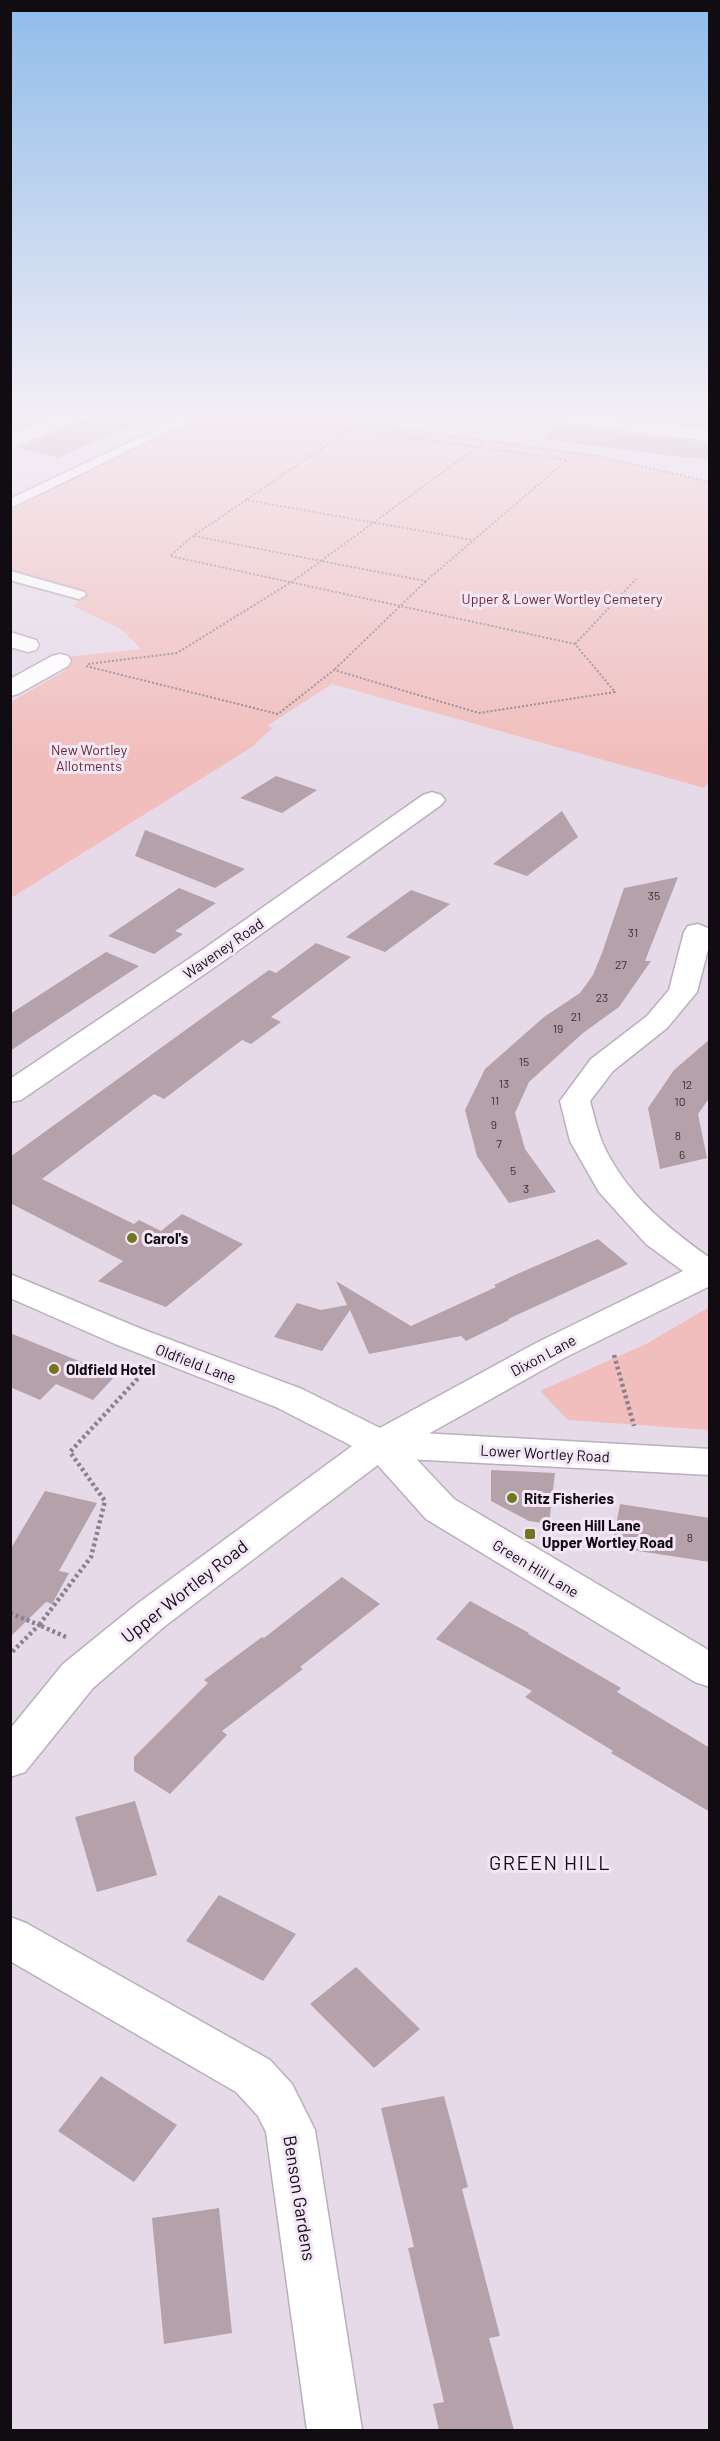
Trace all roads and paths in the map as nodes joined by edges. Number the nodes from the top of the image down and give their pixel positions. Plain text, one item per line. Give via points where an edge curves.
1 (206, 527) edge
2 (369, 527) edge
3 (402, 527) edge
4 (488, 527) edge
5 (193, 536) junction
6 (473, 540) junction
7 (322, 560) junction
8 (10, 575) edge
9 (636, 579) dead end
10 (293, 581) junction
11 (426, 581) junction
12 (78, 595) dead end
13 (401, 605) junction
14 (575, 644) junction
15 (60, 661) dead end
16 (334, 670) junction
17 (10, 689) edge
18 (432, 800) dead end
19 (698, 932) dead end
20 (10, 1093) edge
21 (709, 1272) edge
22 (10, 1285) edge
23 (606, 1323) junction
24 (164, 1350) junction
25 (380, 1444) junction
26 (642, 1458) junction
27 (710, 1462) edge
28 (10, 1612) edge
29 (39, 1625) junction
30 (10, 1654) edge
31 (710, 1671) edge
32 (10, 1760) edge
33 (10, 1936) edge
34 (335, 2430) edge

1 - 5 path
2 - 7 path
3 - 6 path
4 - 6 path
5 - 7 path
5 - 10 path via 170,556
6 - 11 path
7 - 10 path
7 - 11 path
8 - 12 lane
9 - 14 path
10 - 13 path
10 - 16 path via 177,653 79,665 278,714
11 - 13 path
13 - 14 path
13 - 16 path
14 - 16 path via 615,692 479,713
15 - 17 street
18 - 20 street, Waveney Road
19 - 21 street via 683,992 657,1022 602,1065 575,1101 586,1141 610,1185 658,1237
21 - 23 street, Dixon Lane
22 - 24 street, Oldfield Lane
23 - 25 street, Dixon Lane
23 - 26 path
24 - 25 street, Oldfield Lane via 289,1398
24 - 29 path via 70,1452 105,1501 92,1557
25 - 26 street, Lower Wortley Road
25 - 31 street, Green Hill Lane via 440,1509
25 - 32 street, Upper Wortley Road via 151,1615 78,1676
26 - 27 street, Lower Wortley Road
28 - 29 path
29 - 30 path
33 - 34 street, Benson Gardens via 253,2076 275,2100 290,2130

